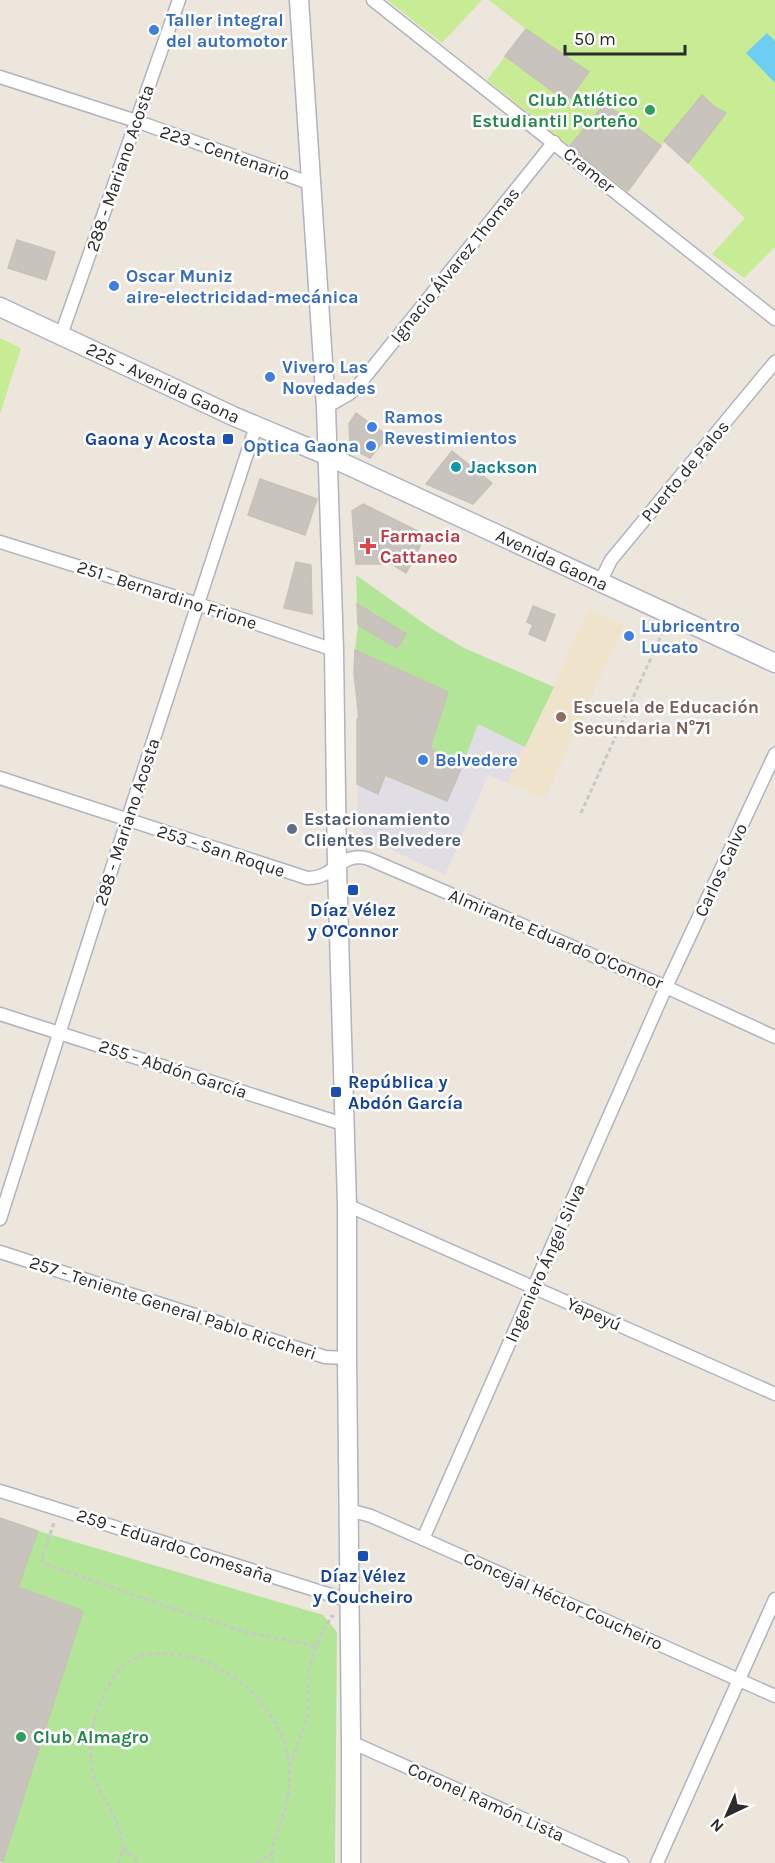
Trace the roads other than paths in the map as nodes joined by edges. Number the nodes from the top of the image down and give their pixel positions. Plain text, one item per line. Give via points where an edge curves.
1 (179, 0) edge
2 (299, 0) edge
3 (373, 0) edge
4 (0, 77) edge
5 (136, 121) junction
6 (554, 142) junction
7 (312, 183) junction
8 (0, 307) edge
9 (775, 319) edge
10 (61, 335) junction
11 (775, 362) edge
12 (326, 407) junction
13 (256, 426) junction
14 (328, 456) junction
15 (0, 542) edge
16 (600, 582) junction
17 (198, 604) junction
18 (334, 650) junction
19 (775, 663) edge
20 (775, 754) edge
21 (0, 778) edge
22 (127, 821) junction
23 (337, 867) junction
24 (666, 987) junction
25 (0, 1014) edge
26 (59, 1033) junction
27 (775, 1037) edge
28 (346, 1125) junction
29 (347, 1204) junction
30 (0, 1219) edge
31 (0, 1252) edge
32 (535, 1288) junction
33 (347, 1358) junction
34 (775, 1394) edge
35 (0, 1491) edge
36 (349, 1510) junction
37 (423, 1539) junction
38 (775, 1599) edge
39 (350, 1601) junction
40 (740, 1679) junction
41 (775, 1696) edge
42 (351, 1742) junction
43 (349, 1863) edge
44 (622, 1863) edge
45 (657, 1863) edge

1 - 5 street, 288 - Mariano Acosta
2 - 7 main road
3 - 6 street, Cramer
4 - 5 street, 223 - Centenario
5 - 7 street, 223 - Centenario
5 - 10 street, 288 - Mariano Acosta
6 - 9 street, Cramer
6 - 12 street, Ignacio Álvarez Thomas via 357,387
7 - 12 main road
8 - 10 main road, 225 - Avenida Gaona
10 - 13 main road, 225 - Avenida Gaona
11 - 16 street, Puerto de Palos via 611,560
12 - 14 main road
13 - 14 main road, 225 - Avenida Gaona
13 - 17 street, 288 - Mariano Acosta
14 - 16 main road, Avenida Gaona
14 - 18 main road
15 - 17 street, 251 - Bernardino Frione
16 - 19 main road, Avenida Gaona
17 - 18 street, 251 - Bernardino Frione
17 - 22 street, 288 - Mariano Acosta
18 - 23 main road
20 - 24 street, Carlos Calvo
21 - 22 street, 253 - San Roque
22 - 23 street, 253 - San Roque via 307,878 324,876
22 - 26 street, 288 - Mariano Acosta
23 - 24 street, Almirante Eduardo O'Connor via 358,855 369,859
23 - 28 main road
24 - 27 street, Almirante Eduardo O'Connor
24 - 32 street, Ingeniero Ángel Silva
25 - 26 street, 255 - Abdón García
26 - 28 street, 255 - Abdón García
26 - 30 street, 288 - Mariano Acosta
28 - 29 main road
29 - 32 street, Yapeyú
29 - 33 main road
31 - 33 street, 257 - Teniente General Pablo Riccheri via 325,1357
32 - 34 street, Yapeyú
32 - 37 street, Ingeniero Ángel Silva
33 - 36 main road
35 - 39 street, 259 - Eduardo Comesaña
36 - 37 street, Concejal Héctor Coucheiro
36 - 39 main road
37 - 40 street, Concejal Héctor Coucheiro
38 - 40 street
39 - 42 main road
40 - 41 street, Concejal Héctor Coucheiro
40 - 45 street
42 - 43 main road
42 - 44 street, Coronel Ramón Lista

